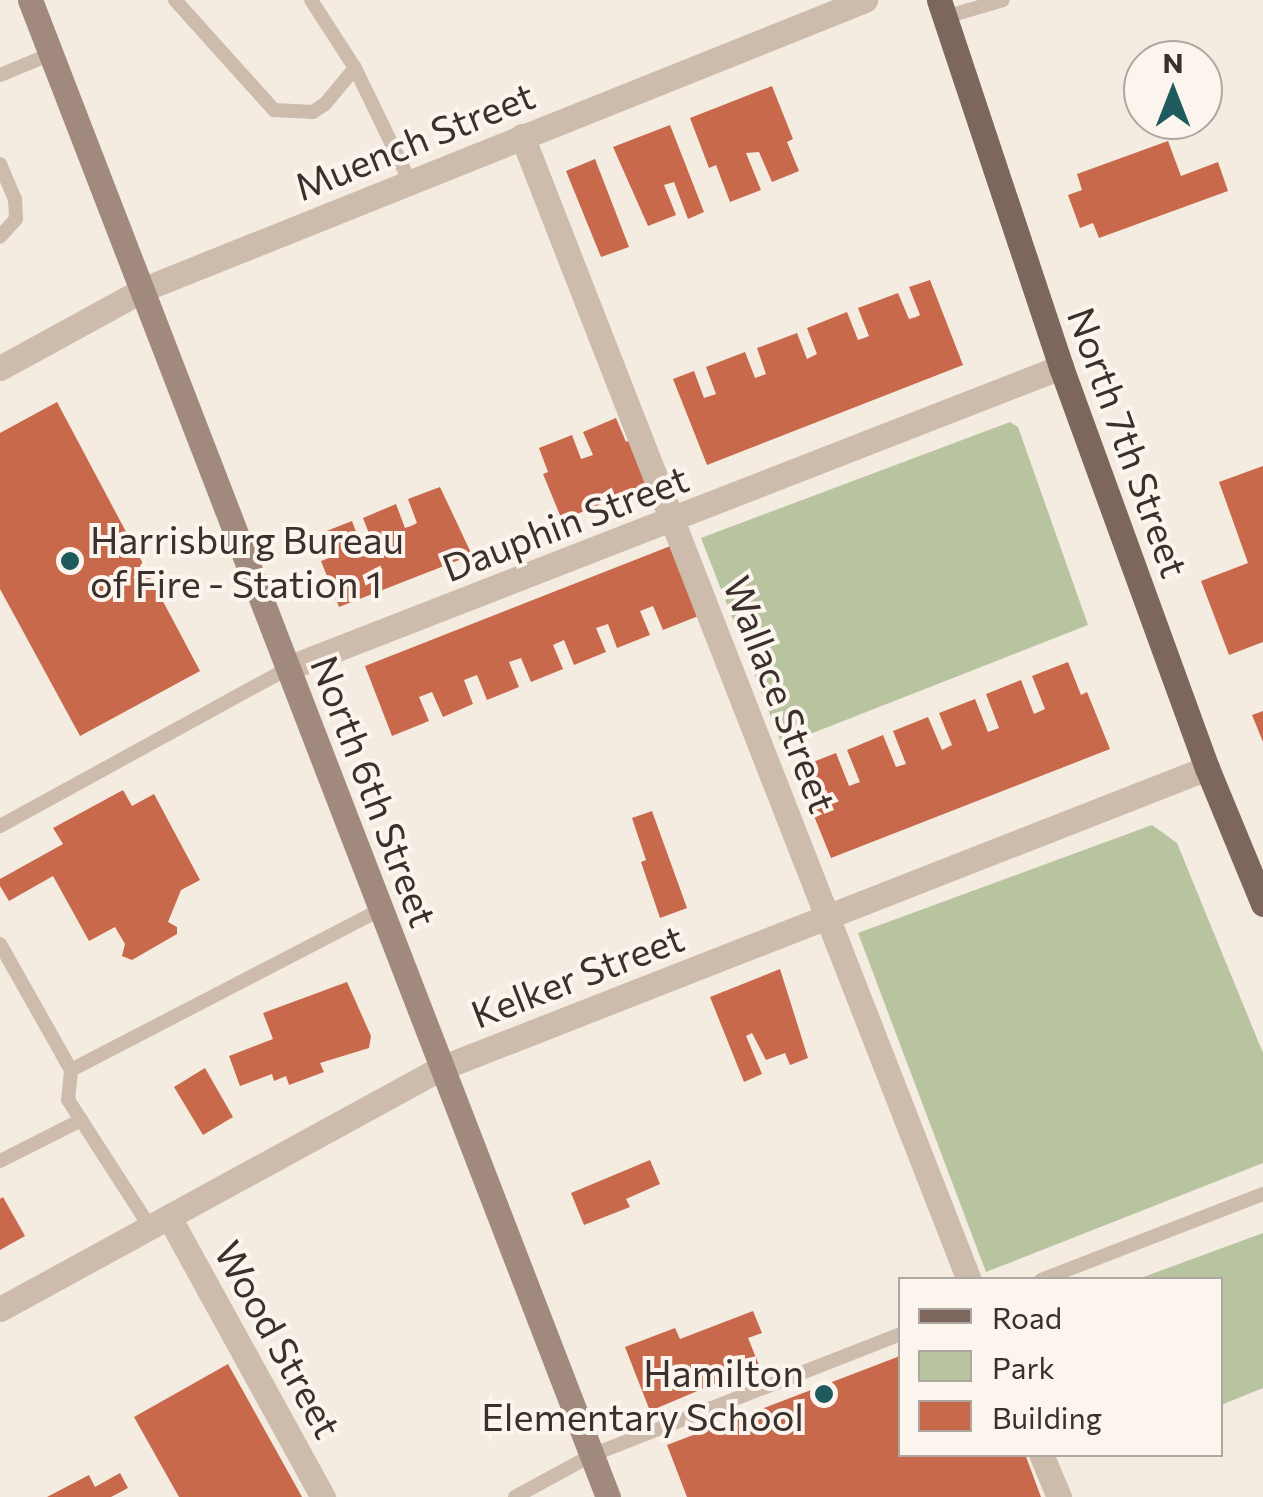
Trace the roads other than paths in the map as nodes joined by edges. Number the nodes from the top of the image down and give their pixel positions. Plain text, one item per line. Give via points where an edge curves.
1 (30, 0) edge
2 (175, 0) edge
3 (312, 0) edge
4 (865, 0) edge
5 (1003, 0) edge
6 (942, 9) edge
7 (51, 54) junction
8 (355, 68) junction
9 (0, 75) edge
10 (522, 136) junction
11 (0, 164) edge
12 (410, 182) junction
13 (0, 237) edge
14 (144, 289) junction
15 (1061, 367) junction
16 (0, 368) edge
17 (674, 520) junction
18 (288, 668) junction
19 (1208, 768) junction
20 (0, 826) edge
21 (1263, 904) edge
22 (380, 910) junction
23 (828, 918) junction
24 (0, 944) edge
25 (441, 1068) junction
26 (71, 1070) junction
27 (81, 1120) junction
28 (0, 1161) edge
29 (1263, 1194) edge
30 (159, 1222) junction
31 (968, 1277) edge
32 (1049, 1277) edge
33 (0, 1310) edge
34 (898, 1335) edge
35 (592, 1455) junction
36 (1042, 1457) edge
37 (323, 1497) edge
38 (515, 1497) edge
39 (608, 1497) edge
40 (1058, 1497) edge

1 - 7 main road, North 6th Street
2 - 8 lane via 274,110 313,112
3 - 8 lane
4 - 10 street, Muench Street
5 - 6 lane
6 - 15 main road, North 7th Street
7 - 9 lane
7 - 14 main road, North 6th Street
8 - 12 lane
10 - 12 street, Muench Street
10 - 17 street, Wallace Street
11 - 13 lane via 16,218
12 - 14 street, Muench Street
14 - 16 street, Muench Street
14 - 18 main road, North 6th Street
15 - 17 street, Dauphin Street
15 - 19 main road, North 7th Street
17 - 18 street, Dauphin Street
17 - 23 street, Wallace Street
18 - 20 lane, Dauphin Street
18 - 22 main road, North 6th Street
19 - 21 main road, North 7th Street
19 - 23 street, Kelker Street
22 - 25 main road, North 6th Street
22 - 26 lane
23 - 25 street, Kelker Street
23 - 31 street, Wallace Street
24 - 26 lane
25 - 30 street, Kelker Street
25 - 35 main road, North 6th Street
26 - 27 lane via 68,1100
27 - 28 lane
27 - 30 lane
29 - 32 lane
30 - 33 street, Kelker Street
30 - 37 street, Wood Street
34 - 35 lane
35 - 38 lane
35 - 39 main road, North 6th Street
36 - 40 street

